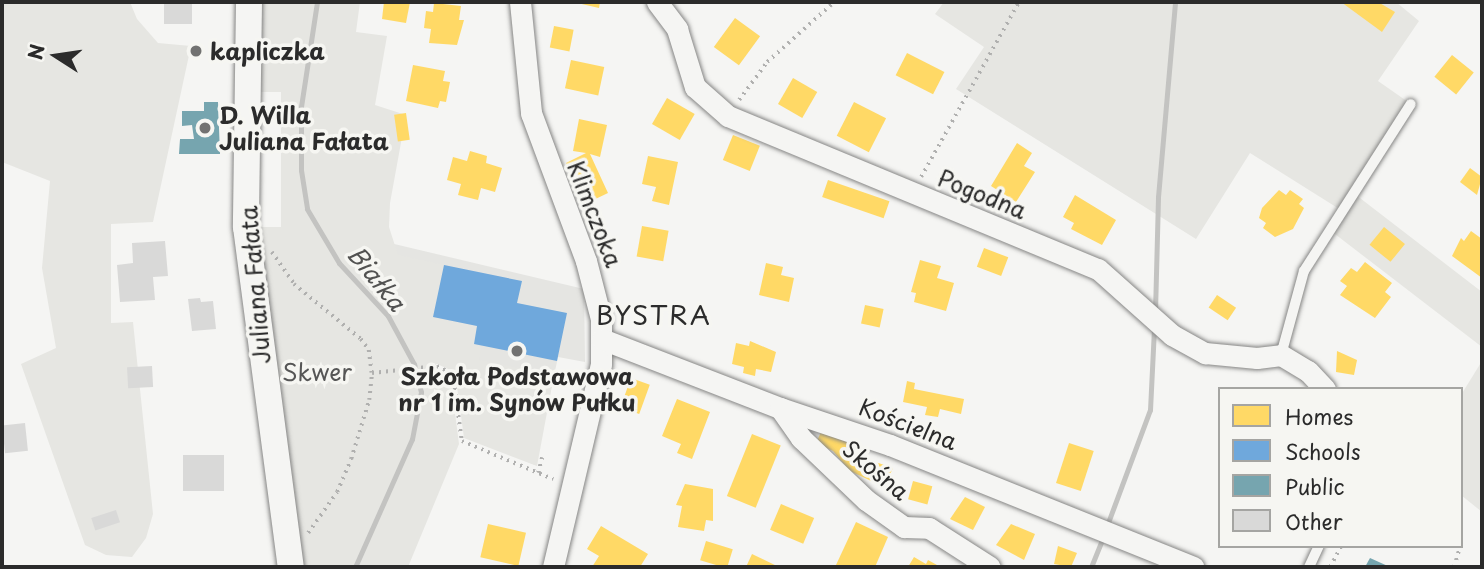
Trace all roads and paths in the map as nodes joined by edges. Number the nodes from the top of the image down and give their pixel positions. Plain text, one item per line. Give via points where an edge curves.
1 (249, 2) edge
2 (520, 2) edge
3 (657, 2) edge
4 (834, 2) edge
5 (1019, 2) edge
6 (1411, 104) dead end
7 (728, 116) junction
8 (911, 194) junction
9 (248, 229) junction
10 (602, 339) junction
11 (1281, 355) junction
12 (372, 373) junction
13 (1323, 387) edge
14 (780, 408) junction
15 (542, 457) dead end
16 (538, 473) junction
17 (571, 487) junction
18 (1318, 548) edge
19 (1340, 548) edge
20 (1460, 548) edge
21 (290, 559) edge
22 (554, 567) edge
23 (990, 567) edge
24 (1193, 567) edge
25 (1309, 567) edge
26 (1331, 567) edge
27 (1454, 567) edge

1 - 9 street, Juliana Fałata
2 - 10 street, Klimczoka via 531,113 597,292
3 - 7 street, Pogodna via 677,29 695,87
4 - 7 path via 767,62
5 - 8 path
6 - 11 lane via 1304,271
7 - 8 street, Pogodna
8 - 11 street, Pogodna via 1098,269 1205,353 1257,358
9 - 12 path via 265,241 294,285 361,339 369,350
9 - 21 street, Juliana Fałata
10 - 14 street, Kościelna
10 - 17 street, Klimczoka via 600,366
11 - 13 street via 1308,370
12 - 16 path via 437,366 453,374 462,441
12 - 21 path via 361,429 337,492
14 - 23 street, Skośna via 801,438 866,500 904,527 929,528
14 - 24 street, Kościelna via 890,445
15 - 16 path
16 - 17 path
17 - 22 street, Klimczoka
18 - 25 lane
19 - 26 path
20 - 27 path

